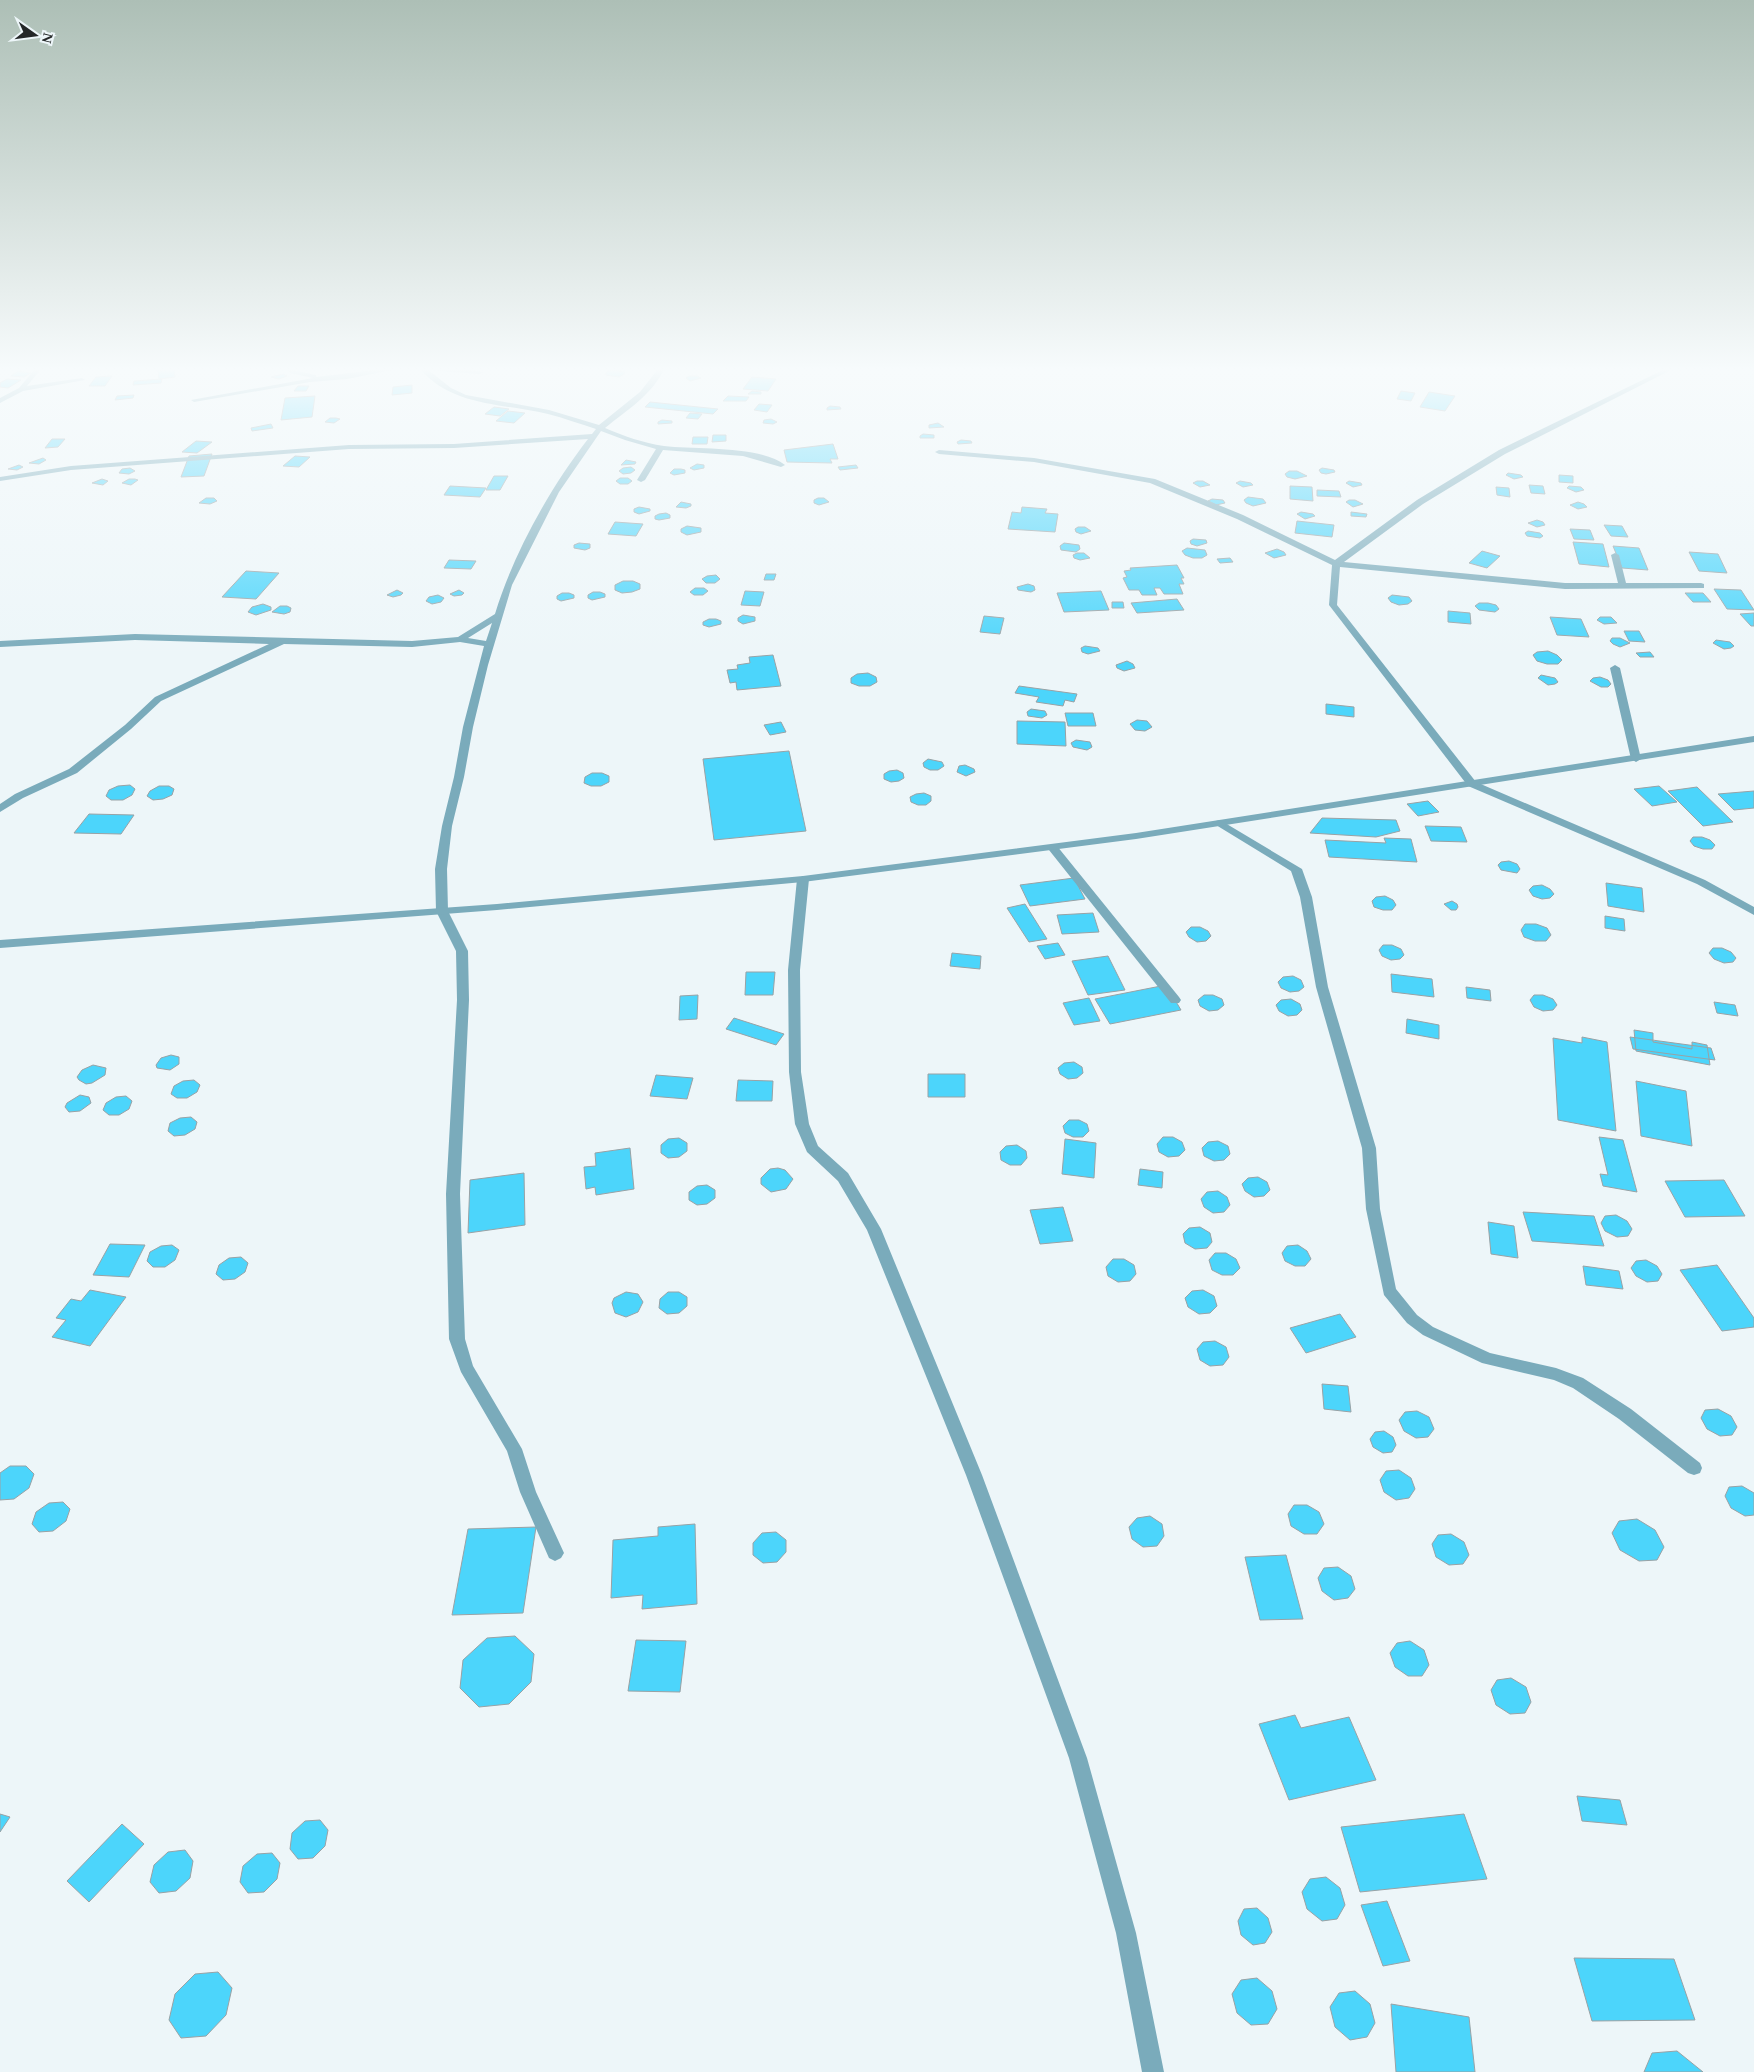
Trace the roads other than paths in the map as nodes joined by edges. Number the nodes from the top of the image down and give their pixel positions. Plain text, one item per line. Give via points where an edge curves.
1 (102, 466) edge
2 (573, 466) edge
3 (649, 466) edge
4 (1068, 466) edge
5 (1480, 466) edge
6 (0, 479) edge
7 (641, 480) dead end
8 (1615, 556) dead end
9 (1336, 564) junction
10 (1701, 586) dead end
11 (1623, 587) junction
12 (497, 616) junction
13 (460, 639) junction
14 (284, 641) junction
15 (0, 644) edge
16 (490, 644) junction
17 (1615, 668) dead end
18 (1754, 740) edge
19 (1636, 759) junction
20 (1472, 784) junction
21 (0, 809) edge
22 (1220, 823) junction
23 (1053, 848) junction
24 (803, 879) junction
25 (442, 910) junction
26 (1754, 912) edge
27 (0, 944) edge
28 (1175, 1000) dead end
29 (1694, 1468) dead end
30 (555, 1553) dead end
31 (1153, 2072) edge

1 - 6 street
2 - 12 street via 533,532
3 - 7 street
4 - 9 street via 1152,480 1240,516
5 - 9 street via 1420,502
8 - 11 street
9 - 11 street via 1565,586
9 - 20 street via 1332,605
10 - 11 street
12 - 13 street
12 - 16 street
13 - 14 street via 412,644
13 - 16 street
14 - 15 street via 135,636
14 - 21 street via 158,699 73,771 19,796
16 - 25 street via 468,726 447,826 441,869
17 - 19 street
18 - 19 street
19 - 20 street
20 - 22 street
20 - 26 street via 1701,882
22 - 23 street
22 - 29 street via 1296,869 1306,897 1322,987 1369,1148 1373,1209 1388,1291 1412,1319 1428,1331 1487,1359 1556,1374 1578,1383 1625,1414
23 - 24 street
23 - 28 street
24 - 25 street
24 - 31 street via 794,970 795,1072 802,1124 812,1149 843,1178 874,1229 978,1484 1078,1758 1126,1933
25 - 27 street via 111,938
25 - 30 street via 462,951 463,1000 453,1194 457,1339 466,1368 514,1449 528,1492

